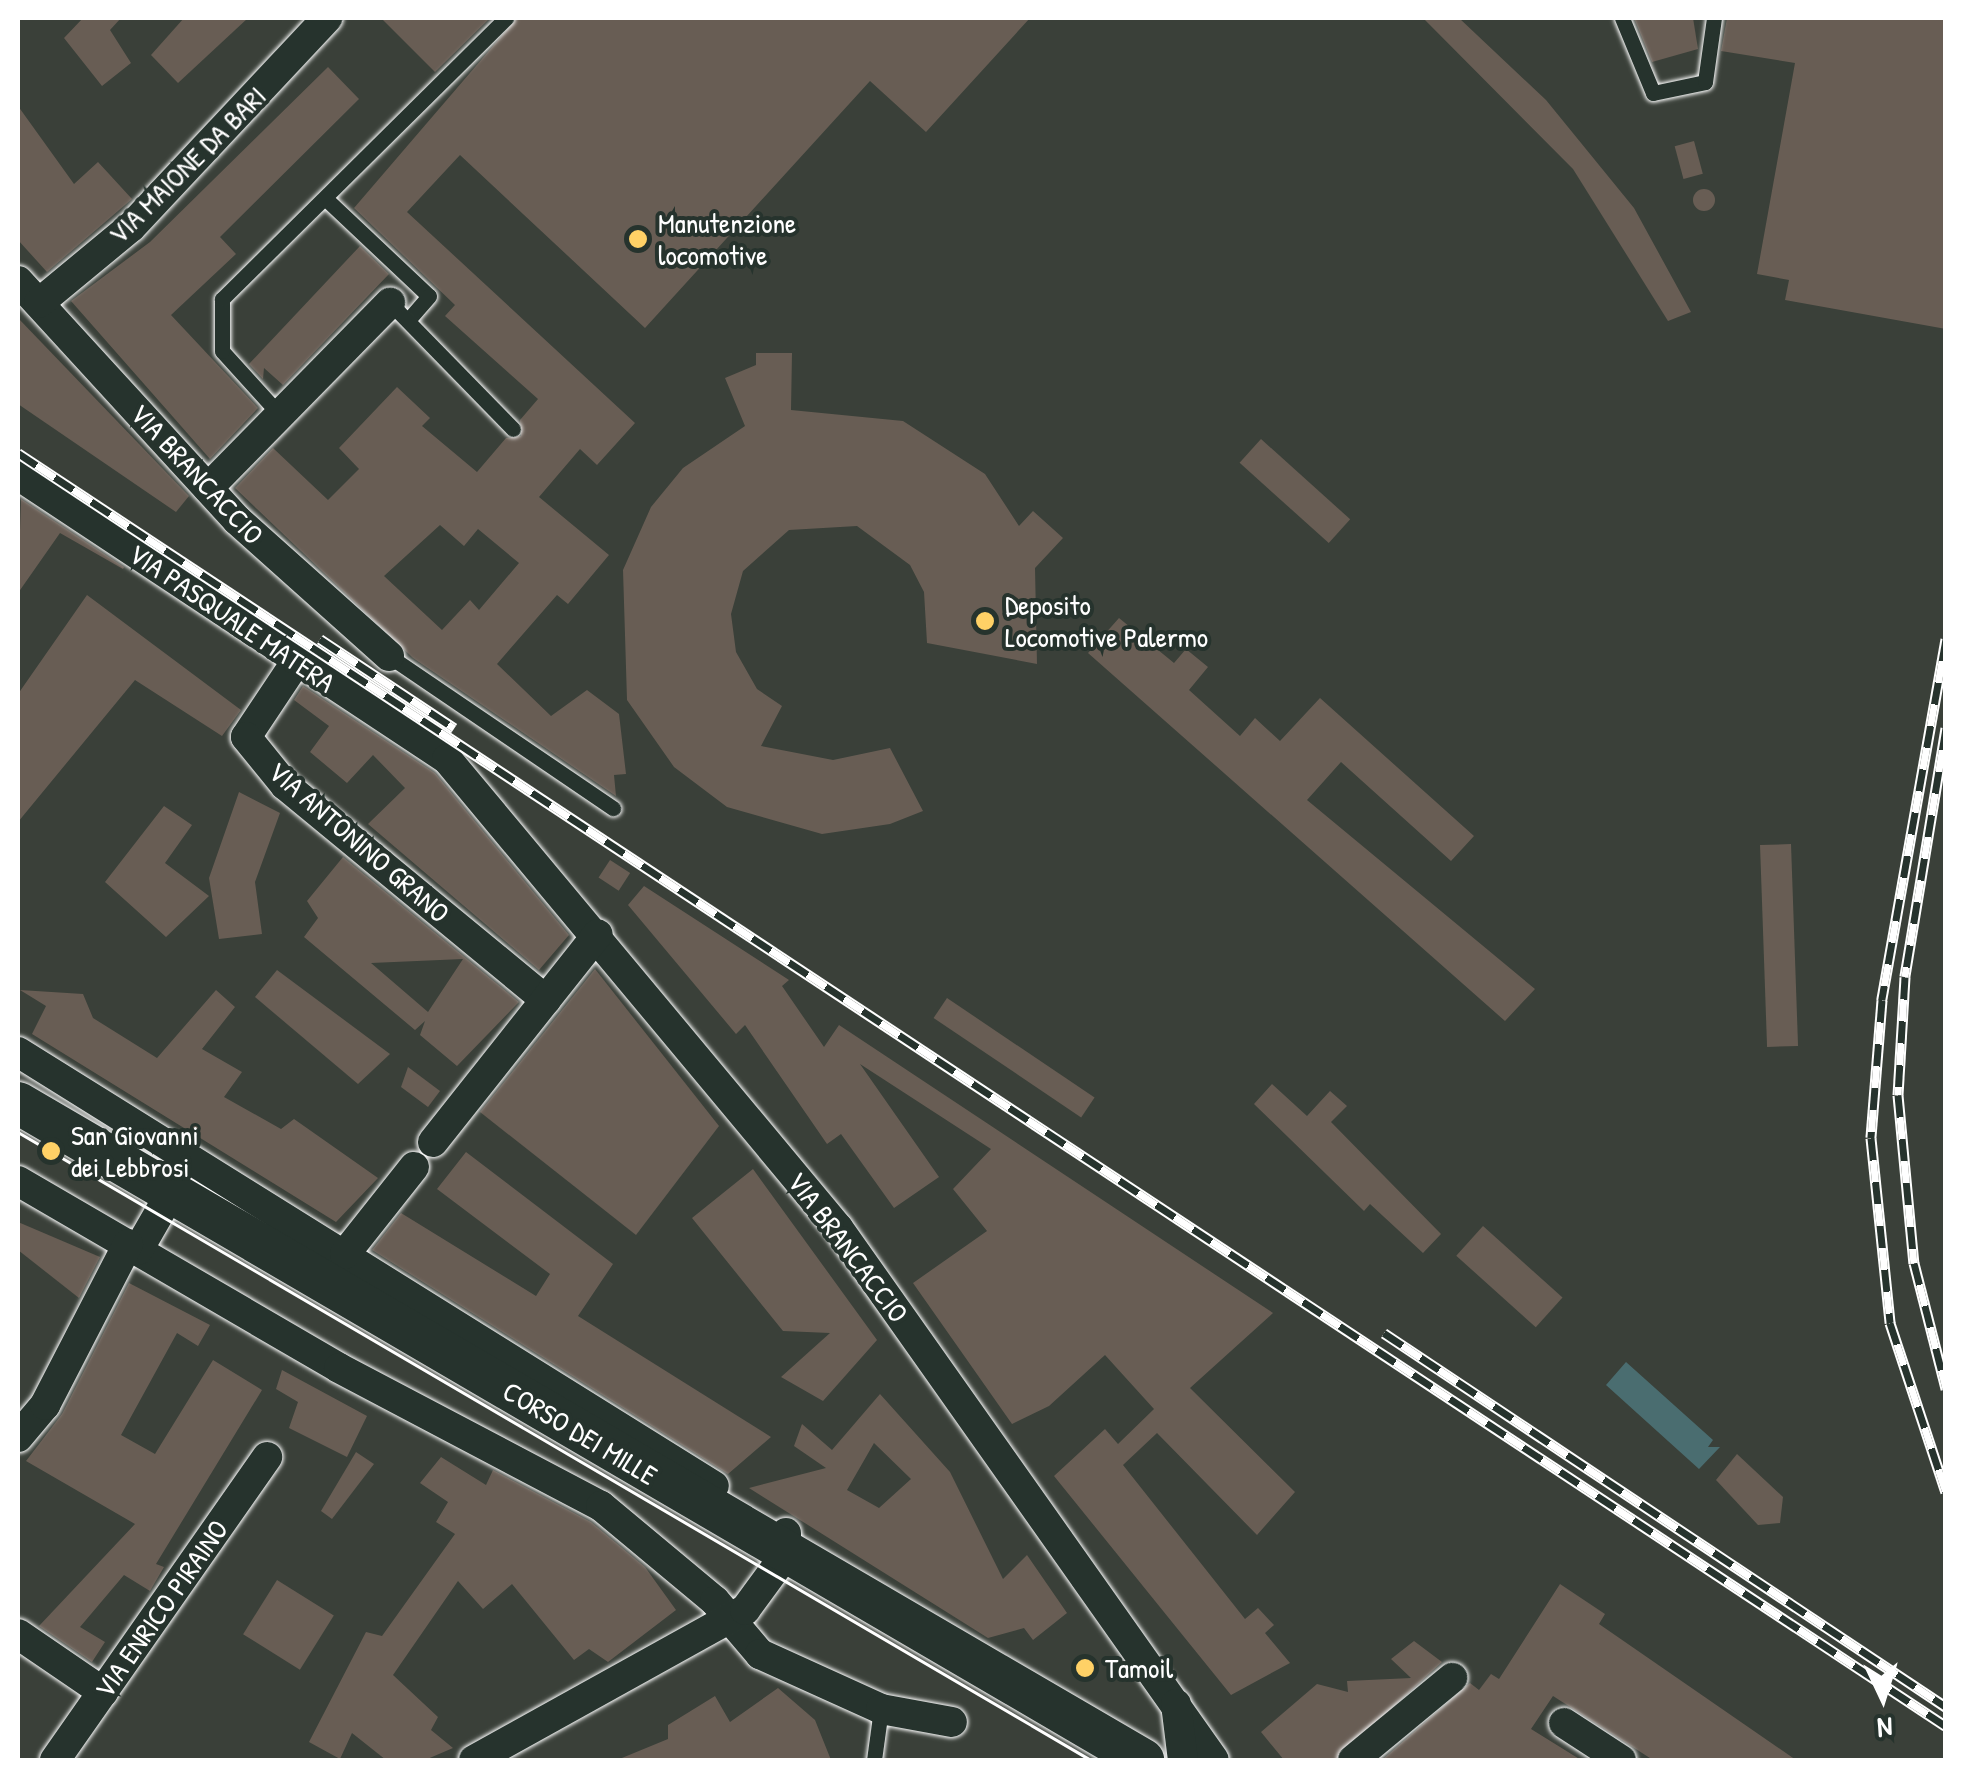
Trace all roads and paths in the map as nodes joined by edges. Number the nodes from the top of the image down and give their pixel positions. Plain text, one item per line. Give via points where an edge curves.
1 (328, 18) edge
2 (506, 18) edge
3 (1622, 18) edge
4 (1714, 18) edge
5 (326, 199) junction
6 (18, 281) edge
7 (39, 304) junction
8 (400, 311) junction
9 (280, 415) junction
10 (513, 429) dead end
11 (18, 476) edge
12 (208, 488) junction
13 (389, 656) joint
14 (296, 662) junction
15 (447, 759) joint
16 (613, 808) dead end
17 (598, 934) junction
18 (546, 1000) junction
19 (18, 1052) edge
20 (18, 1104) edge
21 (433, 1142) dead end
22 (414, 1167) dead end
23 (18, 1181) edge
24 (172, 1191) junction
25 (133, 1247) junction
26 (344, 1254) junction
27 (18, 1437) edge
28 (267, 1457) dead end
29 (786, 1554) junction
30 (732, 1619) junction
31 (18, 1634) edge
32 (1452, 1678) dead end
33 (104, 1692) junction
34 (1174, 1696) junction
35 (881, 1709) junction
36 (952, 1722) dead end
37 (1564, 1723) dead end
38 (1210, 1749) edge
39 (56, 1760) edge
40 (474, 1760) edge
41 (874, 1760) edge
42 (1143, 1760) edge
43 (1183, 1760) edge
44 (1228, 1760) edge
45 (1352, 1760) edge
46 (1621, 1760) edge

1 - 7 street, VIA MAIONE DA BARI via 156,202
2 - 5 lane
3 - 4 lane via 1653,94 1706,82
5 - 8 lane via 429,296
5 - 9 lane via 222,299 222,350
6 - 7 street, VIA BRANCACCIO
7 - 12 street, VIA BRANCACCIO
8 - 9 street
8 - 10 lane
9 - 12 street
11 - 14 street, VIA PASQUALE MATERA
12 - 13 street, VIA BRANCACCIO
13 - 16 lane
14 - 15 street, VIA PASQUALE MATERA
14 - 18 street, VIA ANTONINO GRANO via 246,737 285,786
15 - 17 street, VIA BRANCACCIO
17 - 18 street
17 - 34 street, VIA BRANCACCIO via 838,1228
18 - 21 street
19 - 26 street
20 - 24 street, CORSO DEI MILLE
22 - 26 street
23 - 25 street
24 - 25 street
24 - 29 street, CORSO DEI MILLE
25 - 27 street via 45,1404
25 - 30 street via 601,1506
26 - 29 street via 778,1526
28 - 33 street, VIA ENRICO PIRAINO
29 - 30 street
29 - 42 street, CORSO DEI MILLE
30 - 35 street via 760,1654
30 - 40 street
31 - 33 street
32 - 45 street
33 - 39 street, VIA ENRICO PIRAINO
34 - 38 street, VIA BRANCACCIO
34 - 43 street
35 - 36 street
35 - 41 lane
37 - 46 street
38 - 44 street, VIA BRANCACCIO

